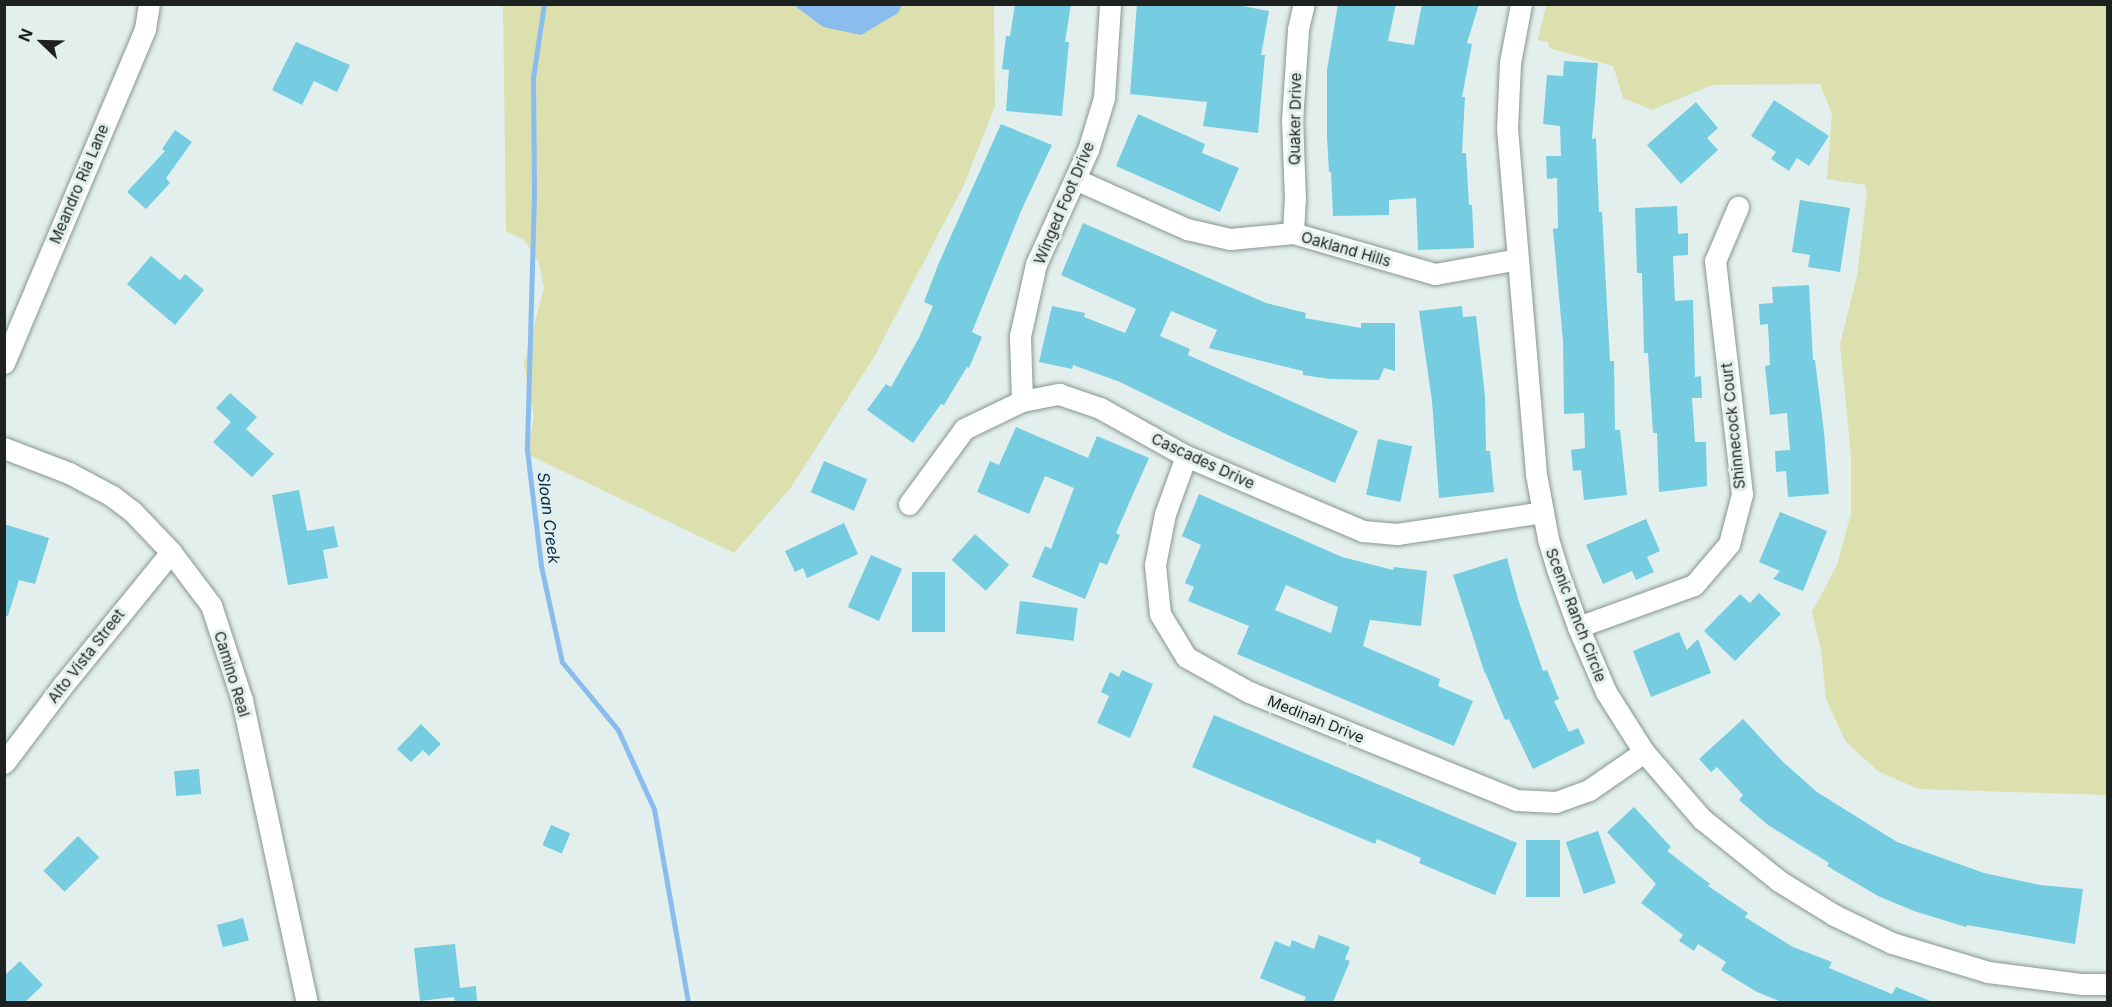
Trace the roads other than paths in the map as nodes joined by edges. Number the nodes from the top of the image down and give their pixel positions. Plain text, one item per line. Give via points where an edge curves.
1 (149, 4) edge
2 (1110, 4) edge
3 (1304, 4) edge
4 (1521, 4) edge
5 (1075, 179) junction
6 (1738, 207) dead end
7 (1293, 234) junction
8 (1518, 259) junction
9 (4, 363) edge
10 (1022, 401) junction
11 (4, 448) edge
12 (1186, 456) junction
13 (909, 504) dead end
14 (1542, 513) junction
15 (171, 552) junction
16 (1578, 627) junction
17 (1644, 752) junction
18 (4, 764) edge
19 (2108, 984) edge
20 (307, 1002) edge

1 - 9 street, Meandro Ria Lane via 145,29
2 - 5 street, Winged Foot Drive via 1104,98
3 - 7 street, Quaker Drive via 1298,29 1292,120
4 - 8 street, Scenic Ranch Circle via 1510,63 1507,128
5 - 7 street, Oakland Hills via 1187,229 1230,239
5 - 10 street, Winged Foot Drive via 1036,264 1020,336
6 - 16 street, Shinnecock Court via 1715,261 1742,494 1729,544 1694,585
7 - 8 street, Oakland Hills via 1435,274
8 - 14 street, Scenic Ranch Circle
10 - 12 street, Cascades Drive via 1059,394 1100,408
10 - 13 street, Cascades Drive via 964,429
11 - 15 street, Camino Real via 69,473 112,496
12 - 14 street, Cascades Drive via 1363,531 1396,534
12 - 17 street, Medinah Drive via 1165,514 1155,565 1160,614 1186,657 1249,692 1516,800 1556,802 1589,790
14 - 16 street, Scenic Ranch Circle
15 - 18 street, Alto Vista Street
15 - 20 street, Camino Real via 211,605 242,700
16 - 17 street, Scenic Ranch Circle via 1606,692
17 - 19 street, Scenic Ranch Circle via 1683,799 1722,836 1779,880 1862,929 1892,943 1988,972

